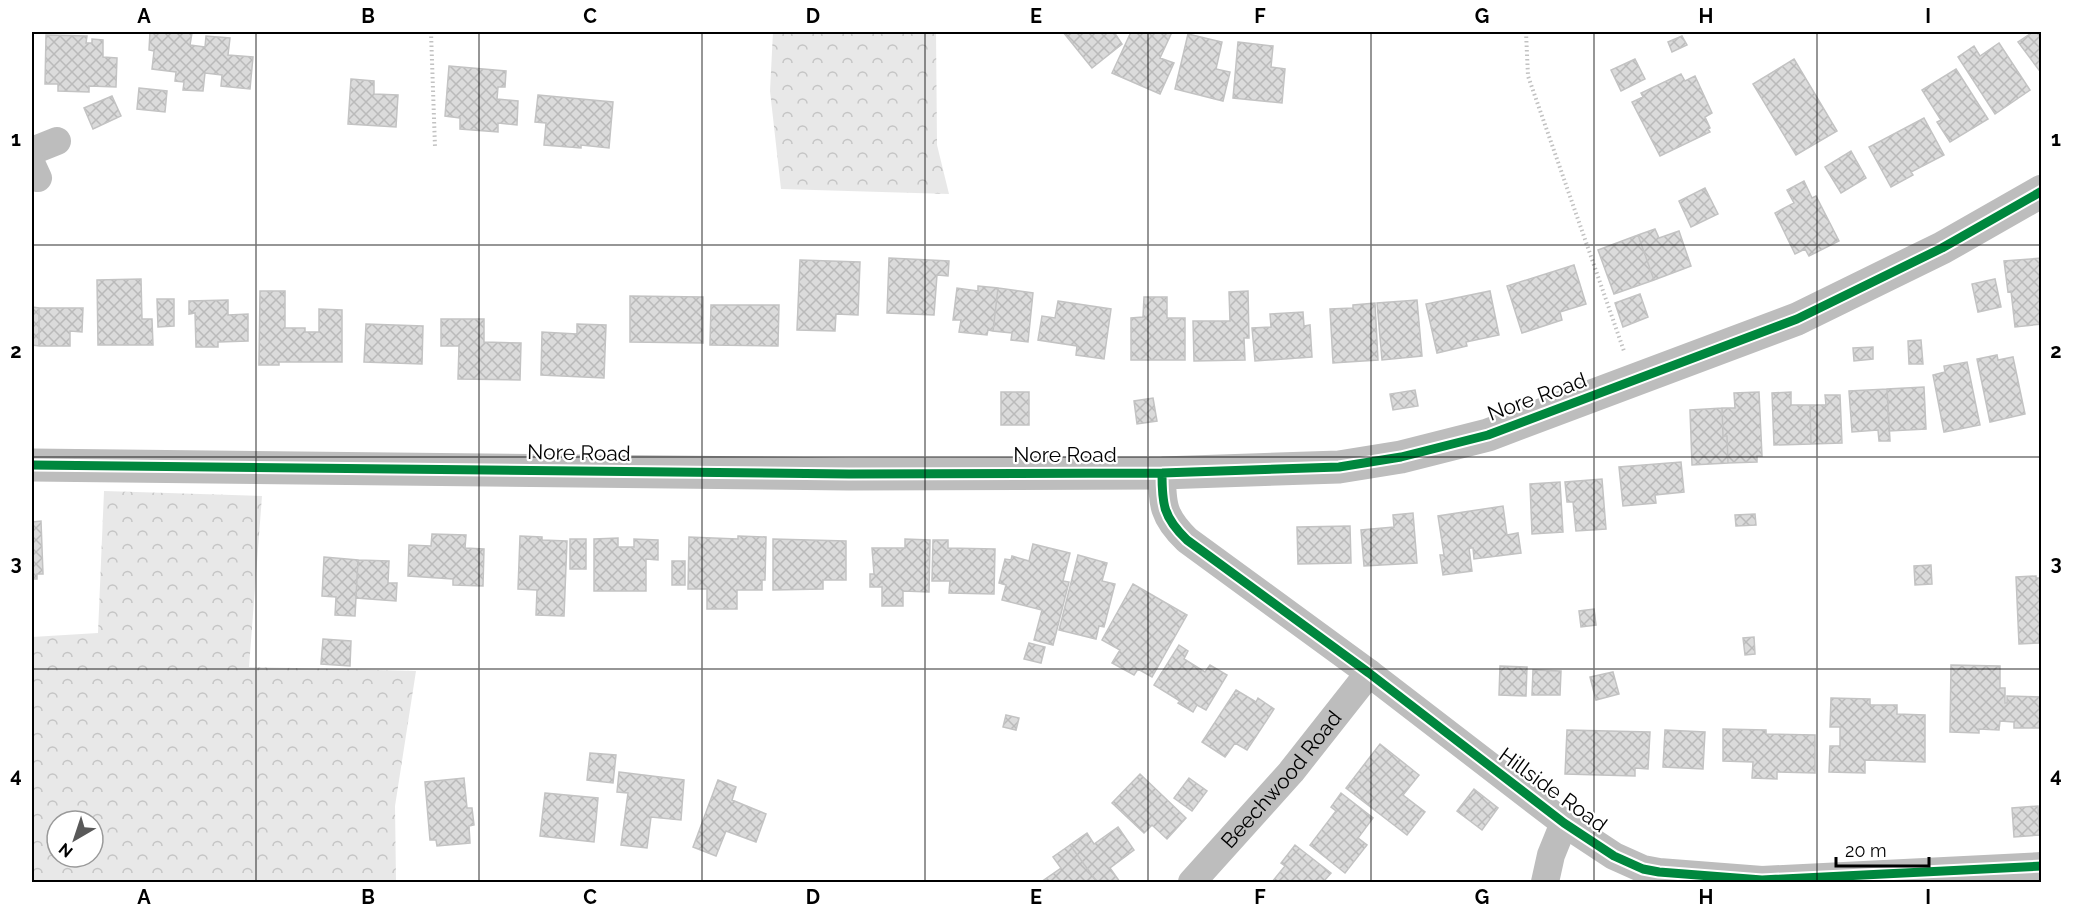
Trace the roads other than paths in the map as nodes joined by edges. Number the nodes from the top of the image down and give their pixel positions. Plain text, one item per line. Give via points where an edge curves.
1 (2042, 191) edge
2 (32, 465) edge
3 (1162, 472) junction
4 (1369, 673) junction
5 (1564, 822) junction
6 (2042, 866) edge
7 (1762, 881) edge
8 (1192, 882) edge
9 (1545, 882) edge

1 - 3 street, Nore Road via 1942,248 1809,313 1488,435 1401,457 1339,467
2 - 3 street, Nore Road via 849,474
3 - 4 street, Hillside Road via 1164,508 1187,540
4 - 5 street, Hillside Road
4 - 8 street, Beechwood Road via 1291,772
5 - 7 street, Hillside Road via 1614,856 1643,869
5 - 9 street
6 - 7 street, Hillside Road

